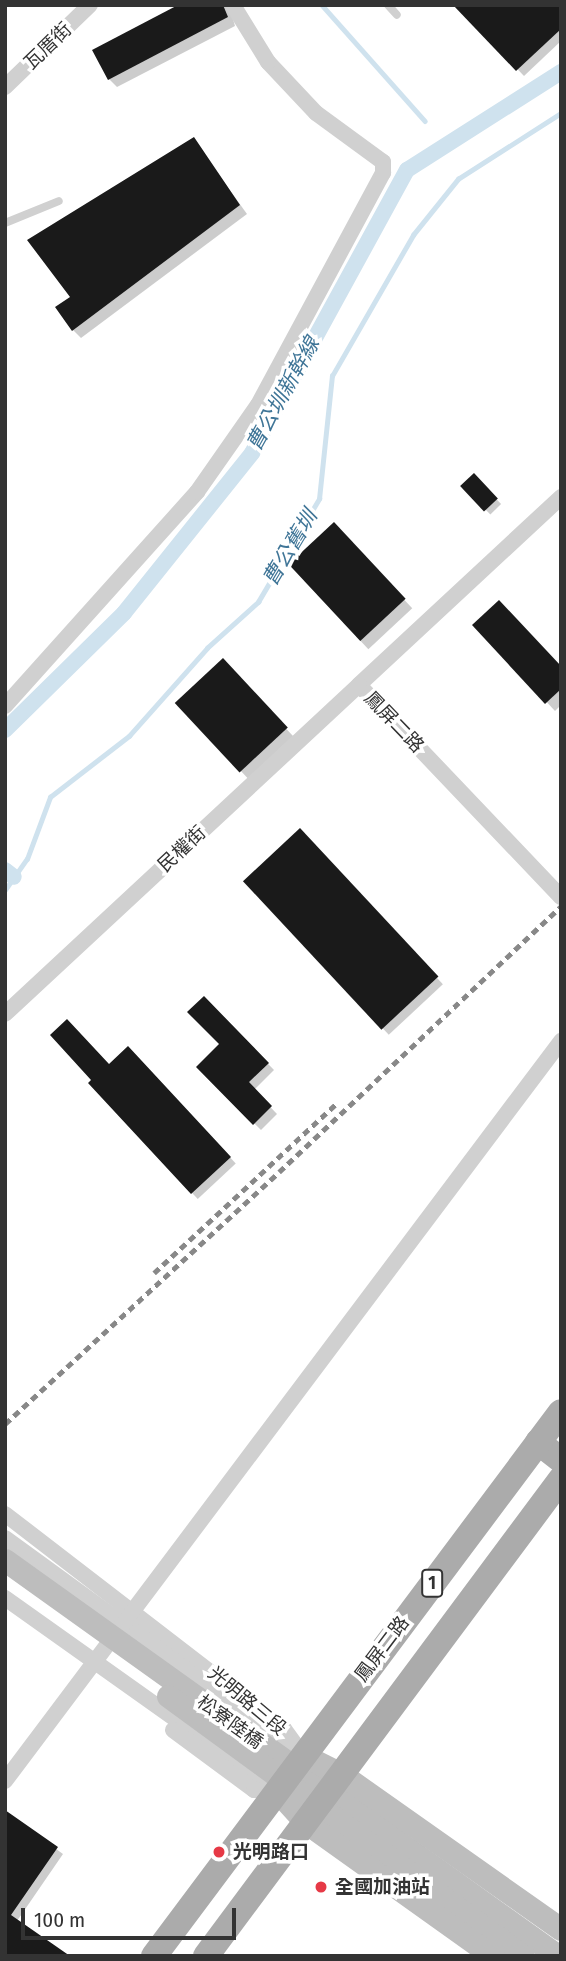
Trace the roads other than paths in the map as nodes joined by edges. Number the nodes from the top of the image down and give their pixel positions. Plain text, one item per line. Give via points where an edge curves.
1 (90, 5) edge
2 (233, 5) edge
3 (388, 5) edge
4 (397, 15) dead end
5 (5, 87) edge
6 (59, 201) dead end
7 (5, 223) edge
8 (561, 497) edge
9 (359, 685) junction
10 (5, 706) edge
11 (561, 897) edge
12 (5, 1014) edge
13 (561, 1041) edge
14 (561, 1412) edge
15 (538, 1442) junction
16 (561, 1460) edge
17 (561, 1479) edge
18 (5, 1514) edge
19 (5, 1538) edge
20 (5, 1560) edge
21 (5, 1576) edge
22 (5, 1598) edge
23 (5, 1608) edge
24 (134, 1610) junction
25 (89, 1669) junction
26 (303, 1755) junction
27 (341, 1774) junction
28 (5, 1781) edge
29 (277, 1791) junction
30 (305, 1822) junction
31 (561, 1932) edge
32 (154, 1956) edge
33 (206, 1956) edge
34 (493, 1956) edge
35 (523, 1956) edge
36 (545, 1956) edge
37 (558, 1956) edge

1 - 5 street, 瓦厝街
2 - 10 street via 268,62 316,113 383,162 383,173 258,405 205,481
3 - 4 lane
6 - 7 lane
8 - 9 street, 鳳屏二路
9 - 11 street, 鳳屏二路
9 - 12 street, 民權街
13 - 24 street
14 - 15 main road, 鳳屏二路 / 1
15 - 16 main road
15 - 26 main road, 鳳屏二路 / 1
17 - 27 main road, 1
18 - 24 street, 光明路三段
19 - 26 street, 松寮陸橋
20 - 37 street, 松寮陸橋
21 - 35 street, 松寮陸橋
22 - 29 street, 松寮陸橋
23 - 25 street
24 - 25 street
24 - 26 street, 光明路三段 via 285,1729
25 - 28 street
25 - 29 street via 254,1790
26 - 27 street, 光明路三段
26 - 29 main road, 1
27 - 30 main road, 1
27 - 31 street, 光明路三段
29 - 30 street
29 - 32 main road, 1
30 - 33 main road, 1
30 - 34 street
31 - 36 street

